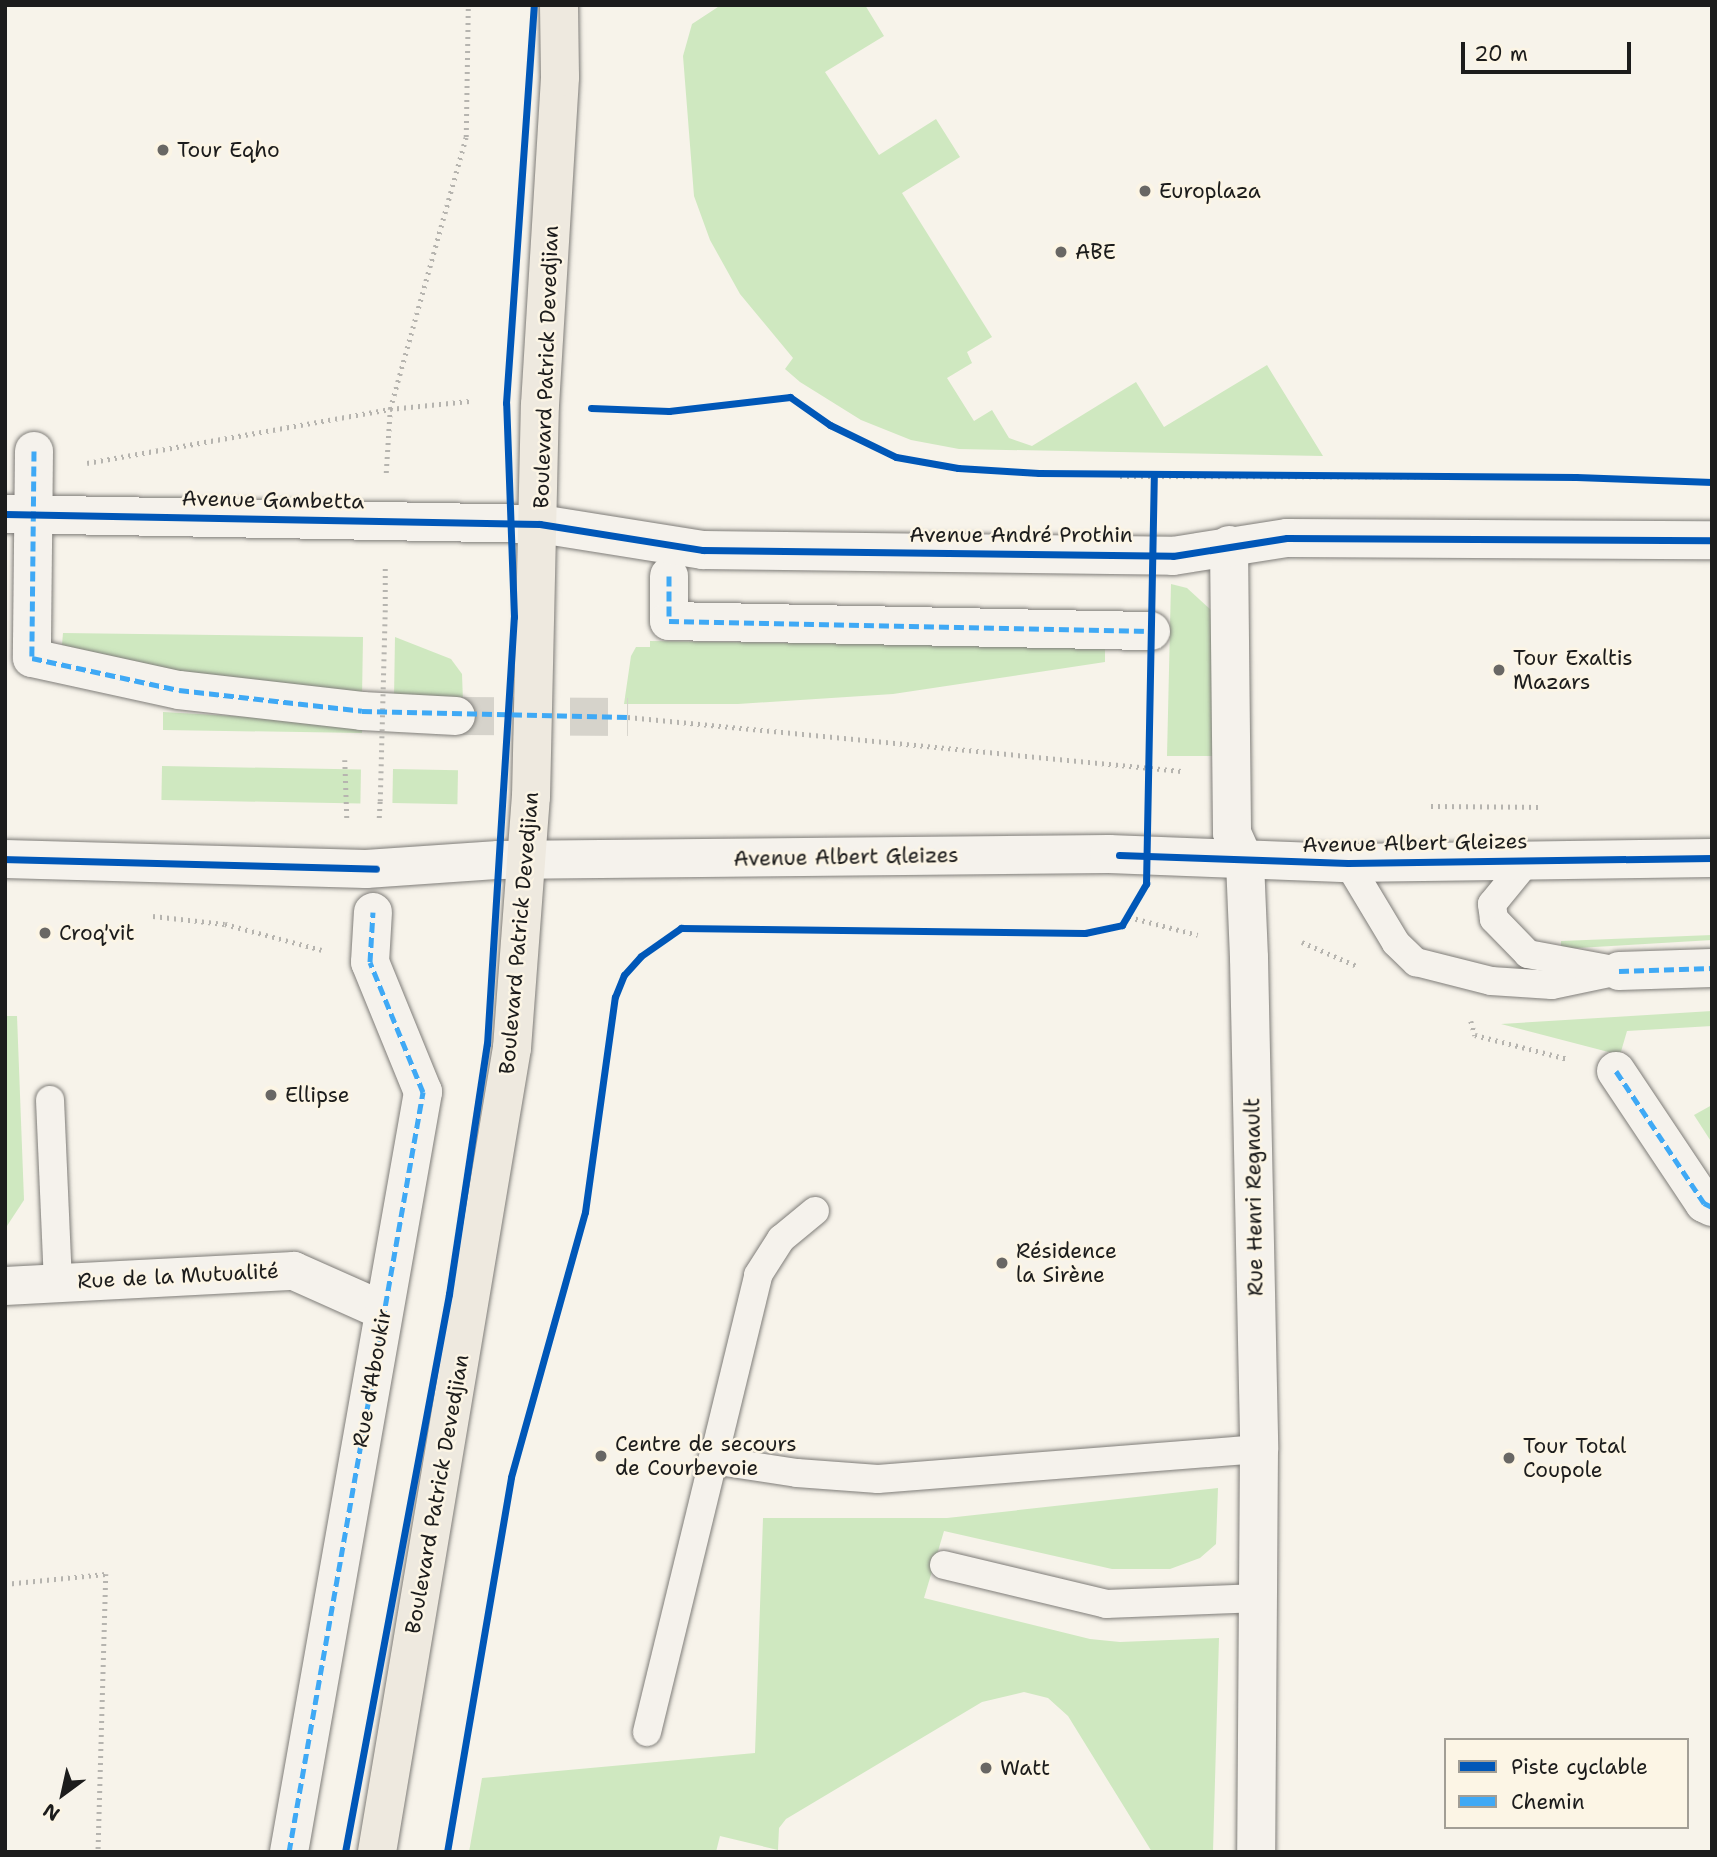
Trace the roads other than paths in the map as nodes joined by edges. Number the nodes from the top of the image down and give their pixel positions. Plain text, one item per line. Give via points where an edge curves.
1 (559, 5) edge
2 (34, 457) road end
3 (19, 515) edge
4 (540, 524) junction
5 (1712, 540) edge
6 (1229, 545) junction
7 (669, 576) dead end
8 (1151, 631) dead end
9 (456, 716) tunnel mouth
10 (1712, 858) edge
11 (5, 859) edge
12 (1529, 859) junction
13 (526, 861) junction
14 (1245, 862) junction
15 (1348, 863) junction
16 (373, 912) dead end
17 (1712, 968) edge
18 (1619, 971) junction
19 (1616, 1071) road end
20 (50, 1100) dead end
21 (1712, 1207) edge
22 (815, 1210) dead end
23 (58, 1282) junction
24 (5, 1286) edge
25 (384, 1311) junction
26 (1259, 1449) junction
27 (712, 1460) junction
28 (944, 1565) dead end
29 (1260, 1598) junction
30 (647, 1732) dead end
31 (289, 1852) edge
32 (377, 1852) edge
33 (1256, 1852) edge

1 - 4 main road, Boulevard Patrick Devedjian via 561,77 541,405
2 - 3 street
3 - 4 street, Avenue Gambetta
3 - 9 street via 32,658 178,690
4 - 6 street, Avenue André Prothin via 703,550 1173,556
4 - 13 main road, Boulevard Patrick Devedjian
5 - 6 street, Avenue André Prothin via 1287,538
6 - 14 street, Rue Henri Regnault via 1231,833
7 - 8 street via 669,621
10 - 12 street, Avenue Albert Gleizes
11 - 13 street via 366,869
12 - 15 street, Avenue Albert Gleizes
12 - 18 lane via 1492,904 1500,927 1528,954
13 - 14 street, Avenue Albert Gleizes via 1147,856
13 - 32 main road, Boulevard Patrick Devedjian via 512,1048
14 - 15 street, Avenue Albert Gleizes
14 - 26 street, Rue Henri Regnault
15 - 18 lane via 1396,943 1416,962 1491,981 1552,985
16 - 25 street, Rue d'Aboukir via 370,962 423,1092
17 - 18 street
19 - 21 street via 1704,1203
20 - 23 lane
22 - 27 lane via 781,1239 758,1275
23 - 24 street, Rue de la Mutualité
23 - 25 street, Rue de la Mutualité via 294,1271
25 - 31 street, Rue d'Aboukir
26 - 27 lane via 878,1479
26 - 29 street, Rue Henri Regnault
27 - 30 lane
28 - 29 lane via 1106,1604
29 - 33 street, Rue Henri Regnault

